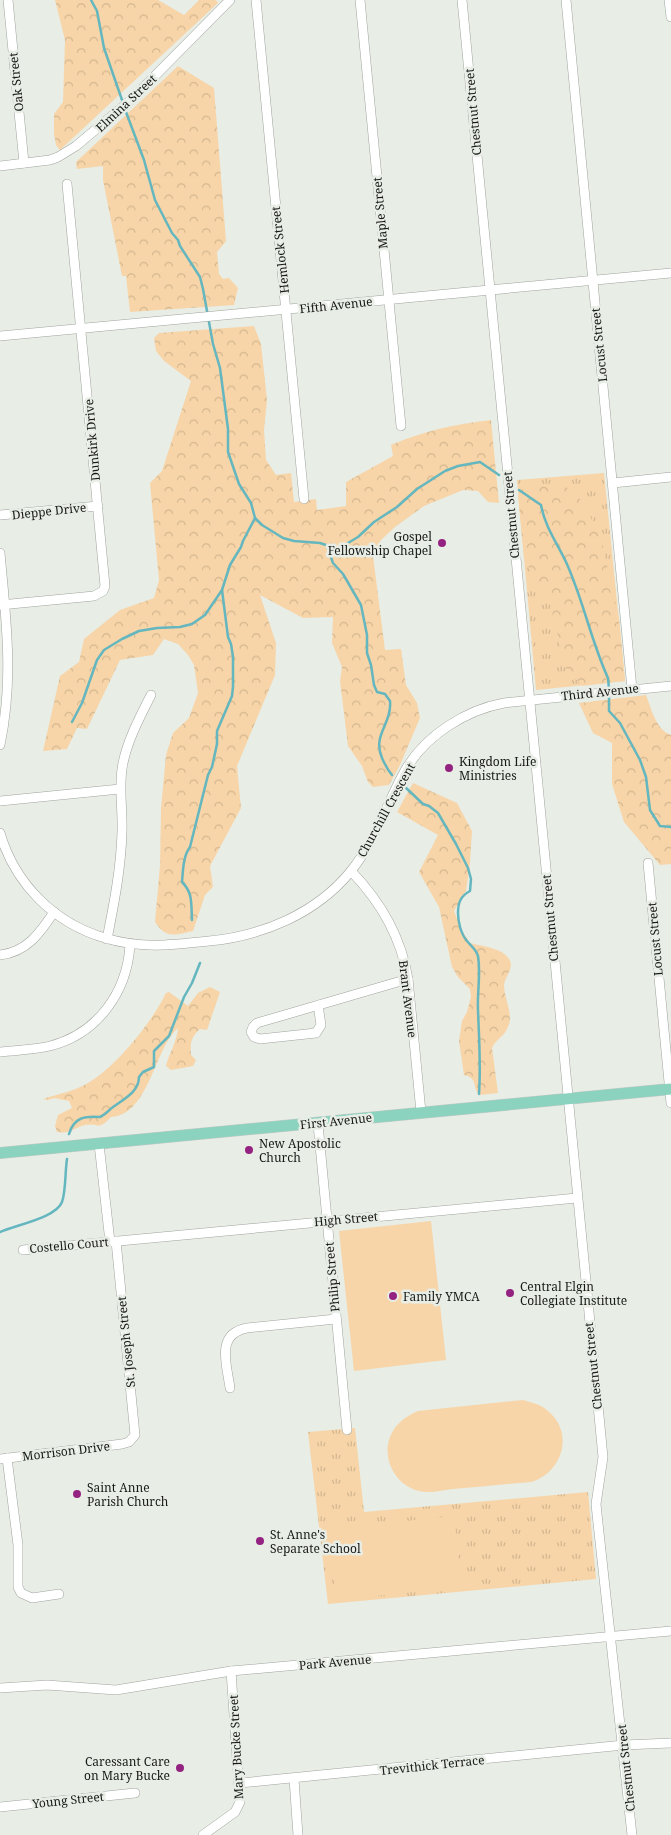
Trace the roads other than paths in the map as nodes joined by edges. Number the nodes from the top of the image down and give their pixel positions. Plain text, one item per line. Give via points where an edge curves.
1 (8, 0) edge
2 (230, 0) edge
3 (256, 0) edge
4 (360, 0) edge
5 (462, 0) edge
6 (566, 0) edge
7 (669, 0) edge
8 (671, 17) edge
9 (24, 163) junction
10 (0, 166) edge
11 (67, 184) dead end
12 (671, 273) edge
13 (593, 280) junction
14 (490, 290) junction
15 (388, 300) junction
16 (286, 310) junction
17 (82, 328) junction
18 (0, 336) edge
19 (401, 426) dead end
20 (671, 477) edge
21 (613, 483) junction
22 (304, 499) dead end
23 (98, 506) junction
24 (0, 515) edge
25 (0, 552) edge
26 (2, 604) edge
27 (671, 686) edge
28 (632, 689) junction
29 (151, 695) dead end
30 (529, 700) junction
31 (0, 745) edge
32 (120, 790) junction
33 (0, 801) edge
34 (1, 839) edge
35 (648, 863) dead end
36 (351, 871) junction
37 (54, 912) junction
38 (107, 939) junction
39 (130, 945) junction
40 (0, 955) edge
41 (408, 979) junction
42 (318, 1005) junction
43 (0, 1052) edge
44 (670, 1089) edge
45 (568, 1098) junction
46 (671, 1103) edge
47 (421, 1112) junction
48 (318, 1124) junction
49 (99, 1144) junction
50 (0, 1153) edge
51 (576, 1198) junction
52 (327, 1220) junction
53 (113, 1241) junction
54 (23, 1250) dead end
55 (336, 1319) junction
56 (230, 1388) dead end
57 (347, 1430) dead end
58 (131, 1440) joint
59 (4, 1458) edge
60 (59, 1594) dead end
61 (671, 1631) edge
62 (612, 1637) junction
63 (231, 1671) junction
64 (0, 1688) edge
65 (671, 1743) edge
66 (624, 1745) junction
67 (294, 1779) junction
68 (240, 1783) junction
69 (136, 1793) dead end
70 (0, 1806) edge
71 (203, 1835) edge
72 (298, 1835) edge
73 (632, 1835) edge

1 - 9 street, Oak Street
2 - 9 street, Elmina Street via 83,142 58,157
3 - 16 street, Hemlock Street
4 - 15 street, Maple Street
5 - 14 street, Chestnut Street
6 - 13 street, Locust Street
7 - 8 street
9 - 10 street, Elmina Street
11 - 17 street, Dunkirk Drive
12 - 13 street, Fifth Avenue
13 - 14 street, Fifth Avenue
13 - 21 street, Locust Street
14 - 15 street, Fifth Avenue
14 - 30 street, Chestnut Street
15 - 16 street, Fifth Avenue
15 - 19 street, Maple Street
16 - 17 street, Fifth Avenue
16 - 22 street, Hemlock Street
17 - 18 street, Fifth Avenue
17 - 23 street, Dunkirk Drive
20 - 21 street
21 - 28 street, Locust Street
23 - 24 street, Dieppe Drive
23 - 26 street, Dunkirk Drive via 105,579 103,591 94,596
25 - 26 street
26 - 31 street via 9,679
27 - 28 street, Third Avenue
28 - 30 street, Third Avenue
29 - 32 street via 126,750
30 - 36 street, Churchill Crescent via 501,703 476,711 455,721 433,738 408,766 370,842
30 - 45 street, Chestnut Street
32 - 33 street
32 - 38 street via 121,852
34 - 37 street, Churchill Crescent via 24,883
35 - 44 street, Locust Street
36 - 39 street, Churchill Crescent via 309,908 262,931 228,939 155,946
36 - 41 street, Brant Avenue via 390,921
37 - 38 street, Churchill Crescent via 89,934
37 - 40 street via 28,945
38 - 39 street, Churchill Crescent
39 - 43 street via 118,993 108,1009 88,1027 50,1046
41 - 42 street
41 - 47 street, Brant Avenue
42 - 42 street via 257,1024 251,1032 254,1038 260,1039 316,1033 321,1025
44 - 45 main road, First Avenue
44 - 46 street, Locust Street
45 - 47 main road, First Avenue
45 - 51 street, Chestnut Street
47 - 48 main road, First Avenue
48 - 49 main road, First Avenue
48 - 52 street, Philip Street
49 - 50 main road, First Avenue
49 - 53 street, St. Joseph Street
51 - 52 street, High Street
51 - 62 street, Chestnut Street via 603,1457 596,1504
52 - 53 street, High Street
52 - 55 street, Philip Street
53 - 54 street, Costello Court
53 - 58 street, St. Joseph Street via 136,1434
55 - 56 street via 234,1332 225,1350
55 - 57 street, Philip Street
58 - 59 street, Morrison Drive via 116,1445
59 - 60 street via 18,1545 18,1587 21,1593 32,1598
61 - 62 street, Park Avenue
62 - 63 street, Park Avenue
62 - 66 street, Chestnut Street
63 - 64 street, Park Avenue via 116,1690 48,1685
63 - 68 street, Mary Bucke Street
65 - 66 street, Trevithick Terrace
66 - 67 street, Trevithick Terrace
66 - 73 street, Chestnut Street
67 - 68 street, Trevithick Terrace
67 - 72 street
68 - 71 street, Mary Bucke Street via 240,1802 235,1812
69 - 70 street, Young Street

